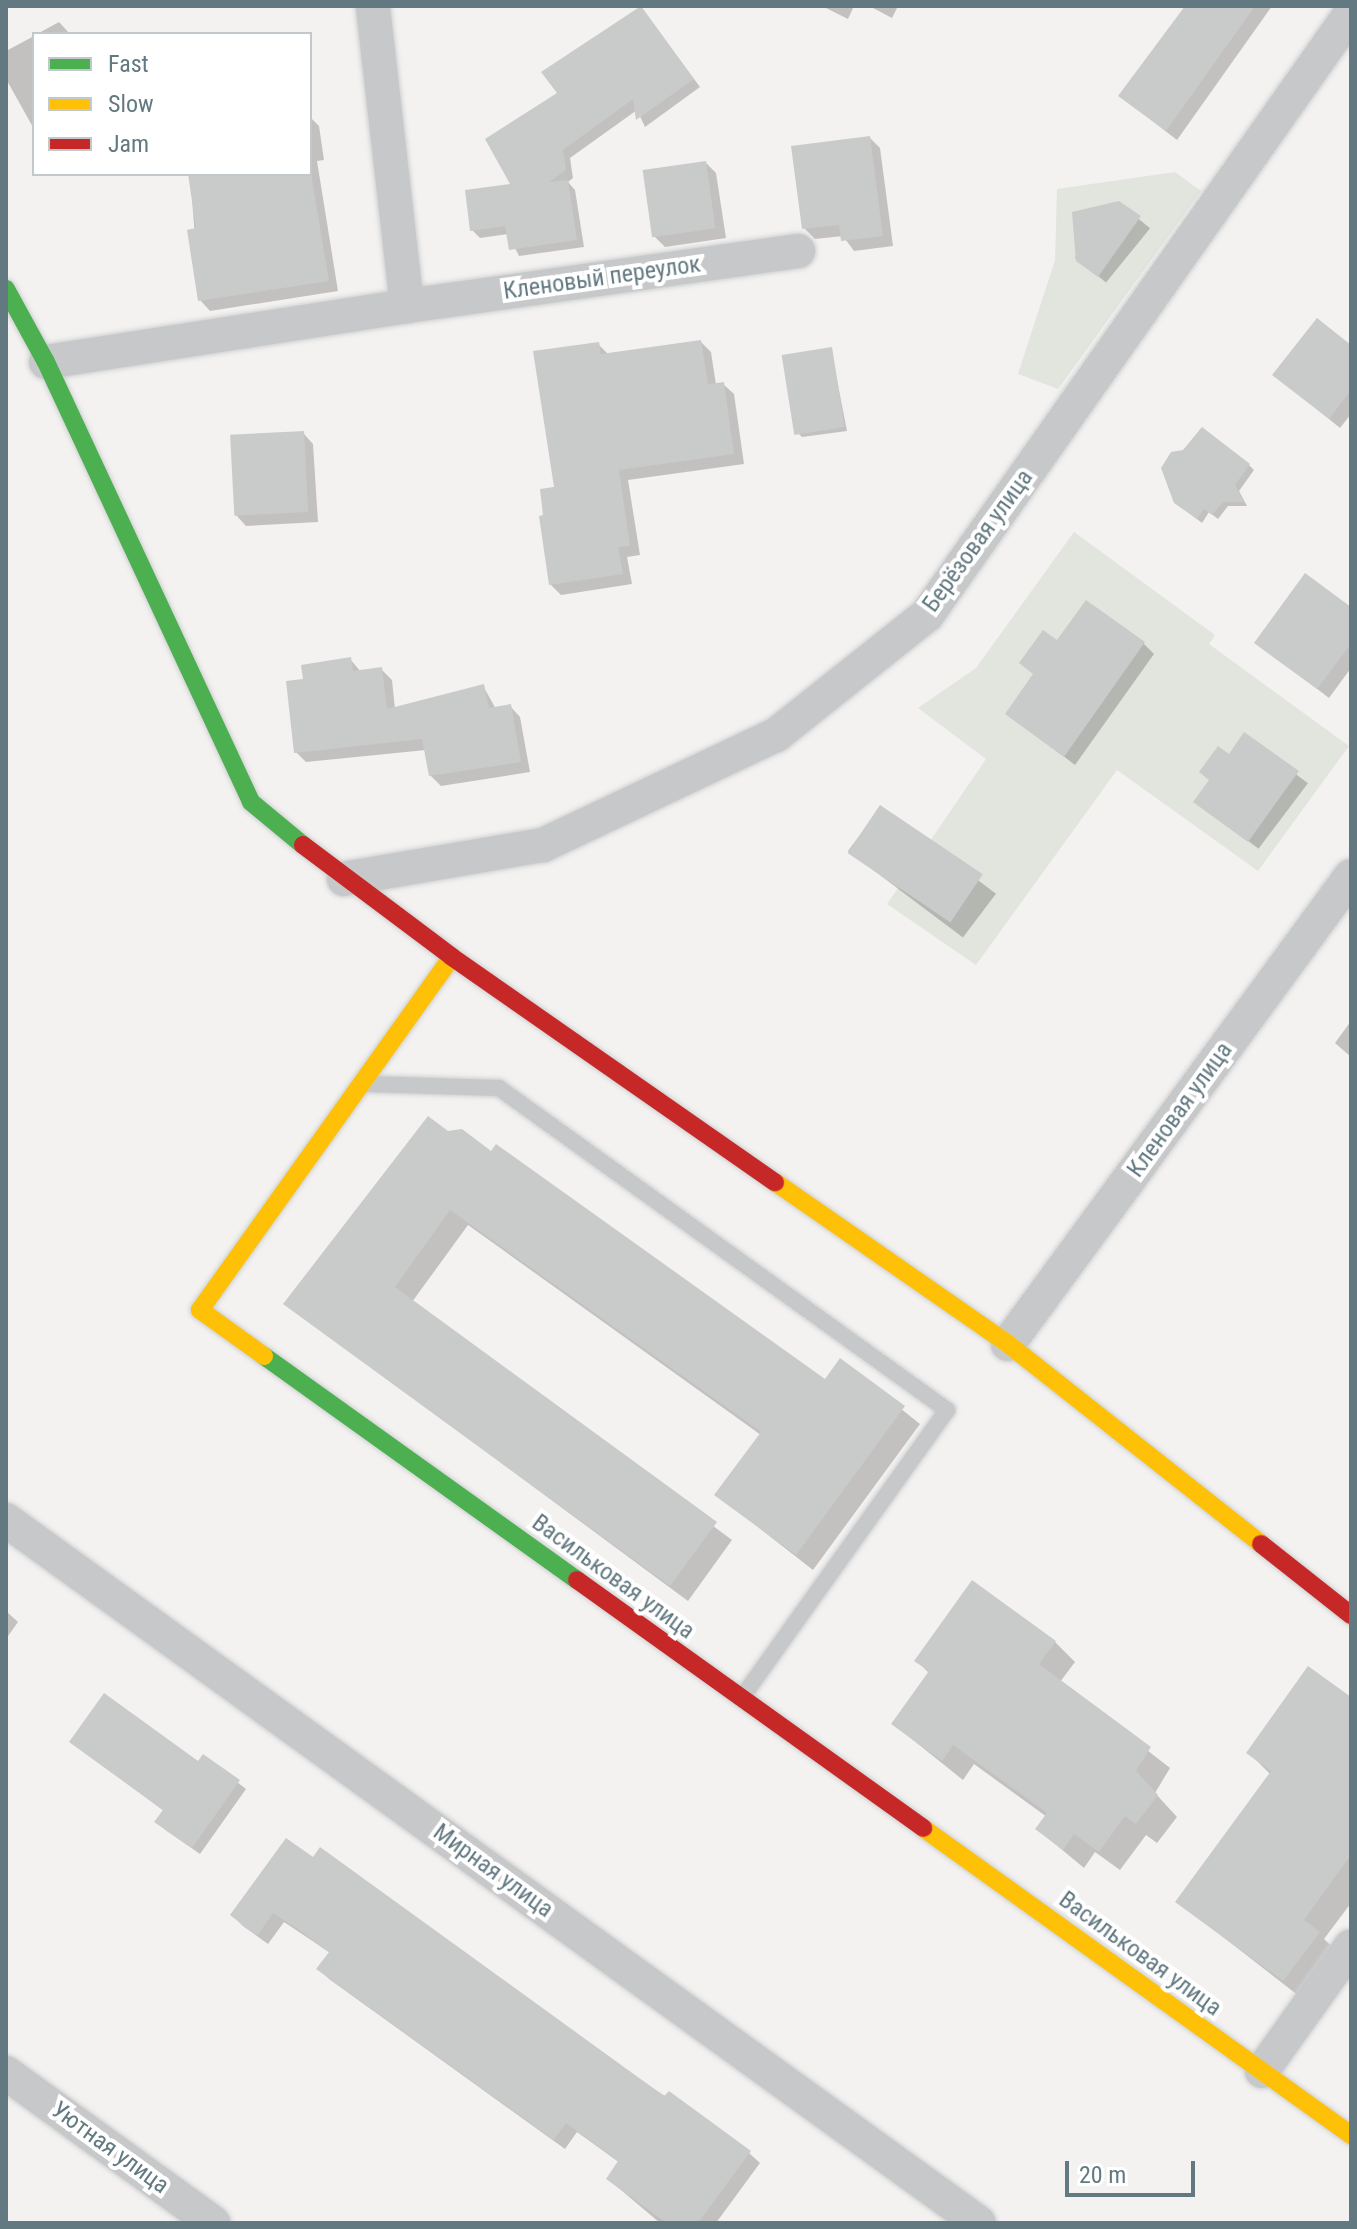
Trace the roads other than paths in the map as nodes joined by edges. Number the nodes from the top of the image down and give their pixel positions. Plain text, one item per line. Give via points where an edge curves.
1 (373, 6) edge
2 (1351, 13) edge
3 (798, 251) dead end
4 (6, 289) edge
5 (407, 306) junction
6 (46, 362) junction
7 (1351, 876) edge
8 (344, 879) junction
9 (452, 957) junction
10 (361, 1084) junction
11 (1008, 1344) junction
12 (6, 1520) edge
13 (1351, 1615) edge
14 (742, 1699) junction
15 (1351, 1946) edge
16 (1262, 2071) junction
17 (6, 2073) edge
18 (1351, 2135) edge
19 (213, 2223) edge
20 (979, 2223) edge

1 - 5 street
2 - 8 street, Берёзовая улица via 927,615 776,735 543,845
3 - 5 street, Кленовый переулок
4 - 6 street
5 - 6 street, Кленовый переулок
6 - 8 street via 251,802
7 - 11 street, Кленовая улица
8 - 9 street
9 - 10 street, Васильковая улица
9 - 11 street
10 - 14 street, Васильковая улица via 200,1310
10 - 14 lane via 499,1088 947,1410
11 - 13 street
12 - 20 street, Мирная улица
14 - 16 street, Васильковая улица
15 - 16 street
16 - 18 street, Васильковая улица
17 - 19 street, Уютная улица

